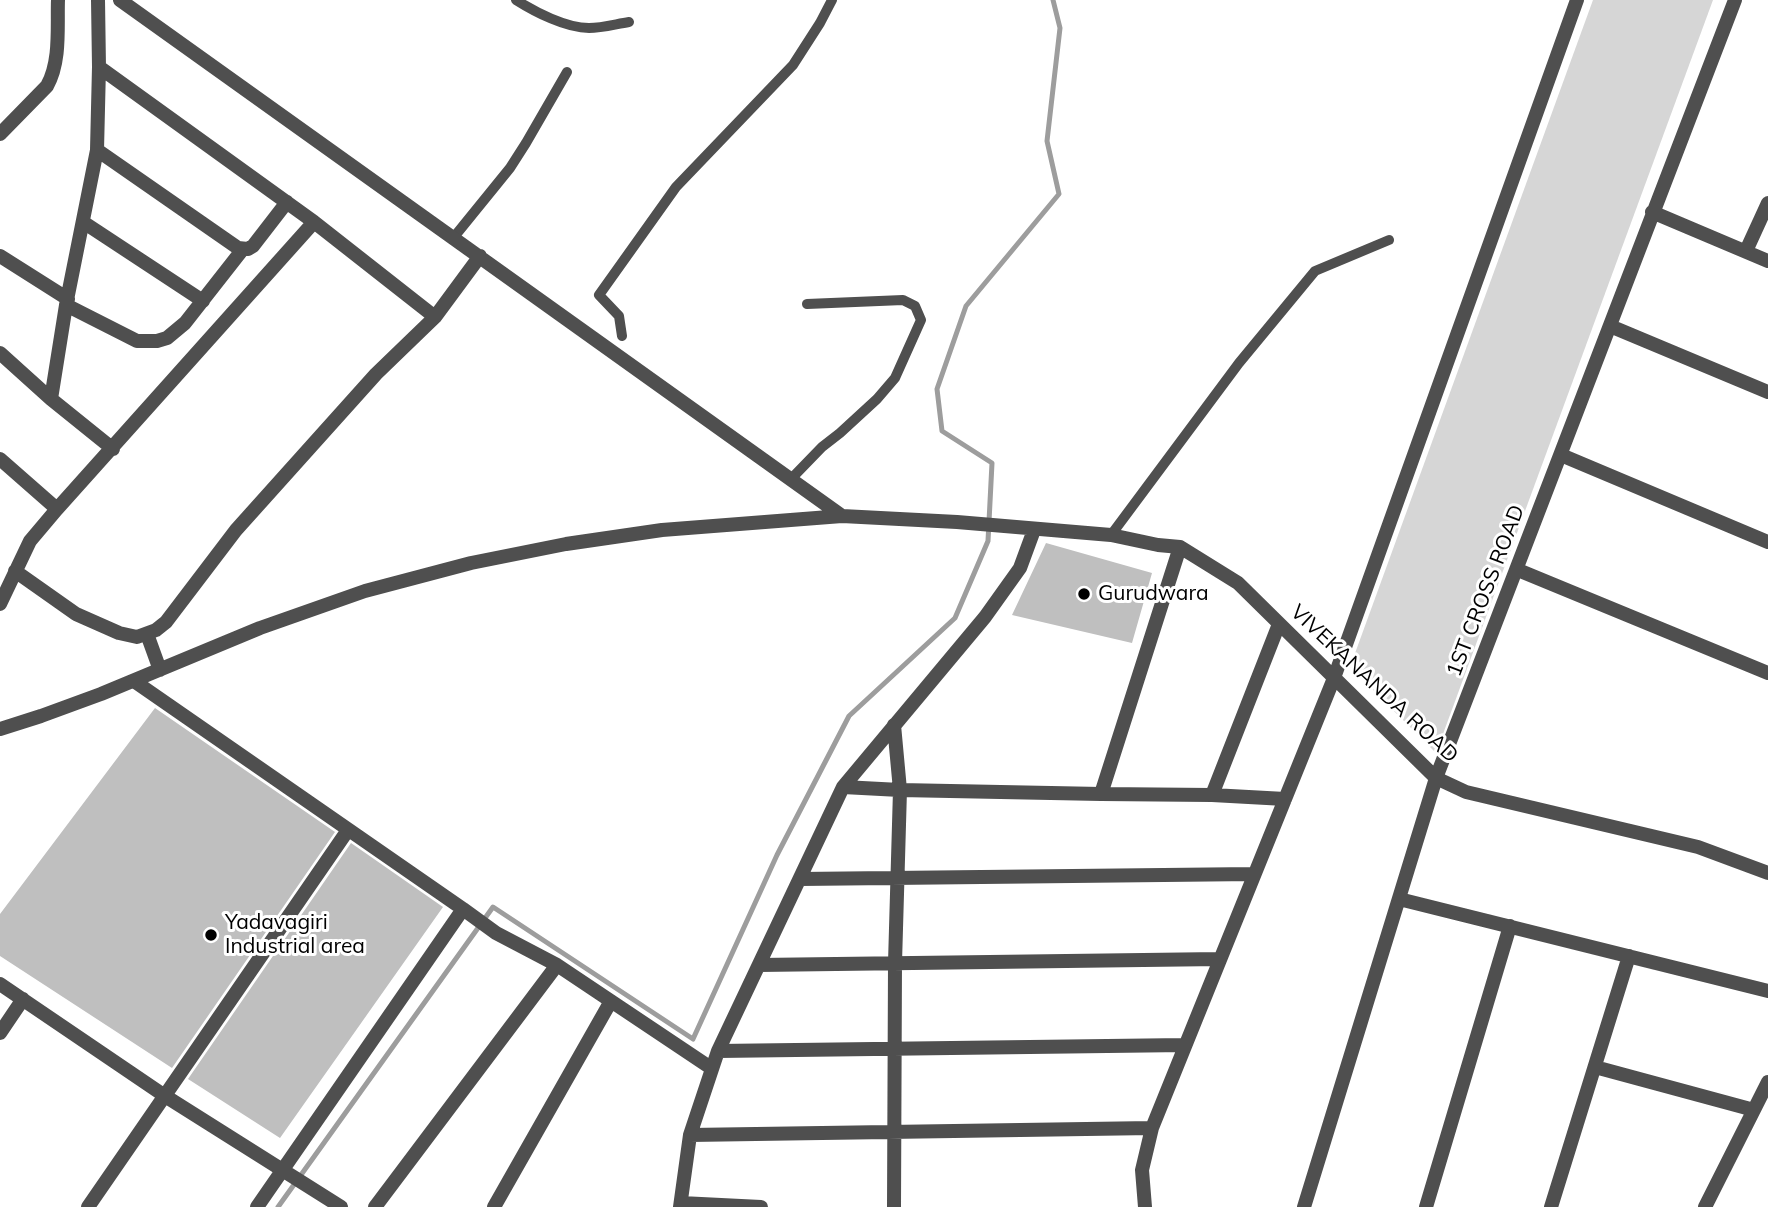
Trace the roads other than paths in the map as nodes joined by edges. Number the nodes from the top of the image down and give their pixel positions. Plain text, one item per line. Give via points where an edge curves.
1 (58, 0) edge
2 (98, 0) edge
3 (120, 0) edge
4 (516, 0) edge
5 (832, 0) edge
6 (1577, 0) edge
7 (1735, 0) edge
8 (629, 22) dead end
9 (99, 66) junction
10 (567, 72) dead end
11 (0, 134) edge
12 (97, 150) junction
13 (287, 202) junction
14 (1768, 203) edge
15 (1653, 212) junction
16 (83, 222) junction
17 (314, 222) junction
18 (454, 237) junction
19 (1389, 240) dead end
20 (243, 249) junction
21 (1746, 251) junction
22 (0, 256) edge
23 (480, 256) junction
24 (1768, 261) edge
25 (203, 301) junction
26 (67, 302) junction
27 (807, 304) dead end
28 (435, 317) junction
29 (1610, 326) junction
30 (622, 335) dead end
31 (0, 353) edge
32 (1768, 391) edge
33 (51, 399) junction
34 (113, 449) junction
35 (1561, 455) junction
36 (0, 459) edge
37 (792, 479) junction
38 (57, 509) junction
39 (842, 516) junction
40 (1034, 530) junction
41 (1111, 535) junction
42 (1768, 542) edge
43 (1180, 547) junction
44 (15, 570) junction
45 (1518, 570) junction
46 (0, 604) edge
47 (1279, 624) junction
48 (147, 634) junction
49 (160, 670) junction
50 (1768, 673) edge
51 (1334, 678) junction
52 (134, 681) junction
53 (894, 725) junction
54 (0, 729) edge
55 (1436, 778) junction
56 (843, 787) junction
57 (900, 790) junction
58 (1101, 794) junction
59 (1212, 794) junction
60 (1284, 799) junction
61 (348, 830) junction
62 (1768, 873) edge
63 (1254, 874) junction
64 (897, 878) junction
65 (800, 879) junction
66 (1399, 899) junction
67 (466, 911) junction
68 (1510, 926) junction
69 (1629, 956) junction
70 (1220, 959) junction
71 (895, 963) junction
72 (556, 965) junction
73 (759, 965) junction
74 (0, 984) edge
75 (1768, 991) edge
76 (23, 999) junction
77 (611, 1001) junction
78 (0, 1033) edge
79 (1185, 1045) junction
80 (895, 1049) junction
81 (718, 1051) junction
82 (707, 1065) junction
83 (1595, 1067) junction
84 (1768, 1082) edge
85 (164, 1096) junction
86 (1754, 1110) junction
87 (1152, 1128) junction
88 (895, 1133) junction
89 (690, 1135) junction
90 (284, 1171) junction
91 (680, 1205) edge
92 (88, 1207) edge
93 (257, 1207) edge
94 (341, 1207) edge
95 (375, 1207) edge
96 (494, 1207) edge
97 (761, 1207) edge
98 (894, 1207) edge
99 (1144, 1207) edge
100 (1304, 1207) edge
101 (1426, 1207) edge
102 (1550, 1207) edge
103 (1705, 1207) edge

1 - 11 street via 52,77
2 - 9 street
3 - 18 street
4 - 8 lane via 533,11 588,28
5 - 30 lane via 793,65 676,187 599,295 620,316
6 - 51 street
7 - 15 street, 1ST CROSS ROAD
9 - 12 street
9 - 13 street
10 - 18 lane via 510,168
12 - 16 street
12 - 20 street
13 - 17 street
13 - 20 street via 253,246
14 - 21 street
15 - 21 street
15 - 29 street, 1ST CROSS ROAD
16 - 25 street
16 - 26 street
17 - 28 street
17 - 34 street
18 - 23 street
19 - 41 lane via 1315,271 1239,363
20 - 25 street
21 - 24 street
22 - 26 street
23 - 28 street
23 - 37 street
25 - 26 street via 177,331 147,342 137,341
26 - 33 street
27 - 37 lane via 903,300 915,306 921,320 895,378
28 - 48 street via 376,374 236,530 166,622
29 - 32 street
29 - 35 street, 1ST CROSS ROAD
31 - 33 street
33 - 34 street
34 - 38 street
35 - 42 street
35 - 45 street, 1ST CROSS ROAD
36 - 38 street
37 - 39 street
38 - 44 street via 30,541
39 - 40 street, VIVEKANANDA ROAD
39 - 49 street, VIVEKANANDA ROAD via 662,530 471,563 365,591
40 - 41 street, VIVEKANANDA ROAD
40 - 53 street via 1020,568 985,617
41 - 43 street, VIVEKANANDA ROAD
43 - 47 street, VIVEKANANDA ROAD via 1238,583
43 - 58 street
44 - 46 street
44 - 48 street via 76,614 119,633
45 - 50 street
45 - 55 street, 1ST CROSS ROAD
47 - 51 street, VIVEKANANDA ROAD
47 - 59 street
48 - 49 street
49 - 52 street, VIVEKANANDA ROAD
51 - 55 street, VIVEKANANDA ROAD
51 - 60 street
52 - 54 street, VIVEKANANDA ROAD
52 - 61 street
53 - 56 street
53 - 57 street
55 - 62 street, VIVEKANANDA ROAD via 1466,792 1698,847
55 - 66 street, 1ST CROSS ROAD
56 - 57 street
56 - 65 street
57 - 58 street
57 - 64 street
58 - 59 street
59 - 60 street
60 - 63 street
61 - 67 street
61 - 85 street
63 - 64 street
63 - 70 street
64 - 65 street
64 - 71 street
65 - 73 street
66 - 68 street
66 - 100 street, 1ST CROSS ROAD
67 - 72 street
67 - 90 street
68 - 69 street
68 - 101 street
69 - 75 street
69 - 83 street
70 - 71 street
70 - 79 street
71 - 73 street
71 - 80 street
72 - 77 street
72 - 95 street
73 - 81 street
74 - 76 street
76 - 78 street
76 - 85 street
77 - 82 street
77 - 96 street
79 - 80 street
79 - 87 street
80 - 81 street
80 - 88 street
81 - 82 street
82 - 89 street
83 - 86 street
83 - 102 street
84 - 86 street
85 - 90 street
85 - 92 street
86 - 103 street
87 - 88 street
87 - 99 street via 1142,1170
88 - 89 street
88 - 98 street
89 - 91 street
90 - 93 street
90 - 94 street
91 - 97 street

